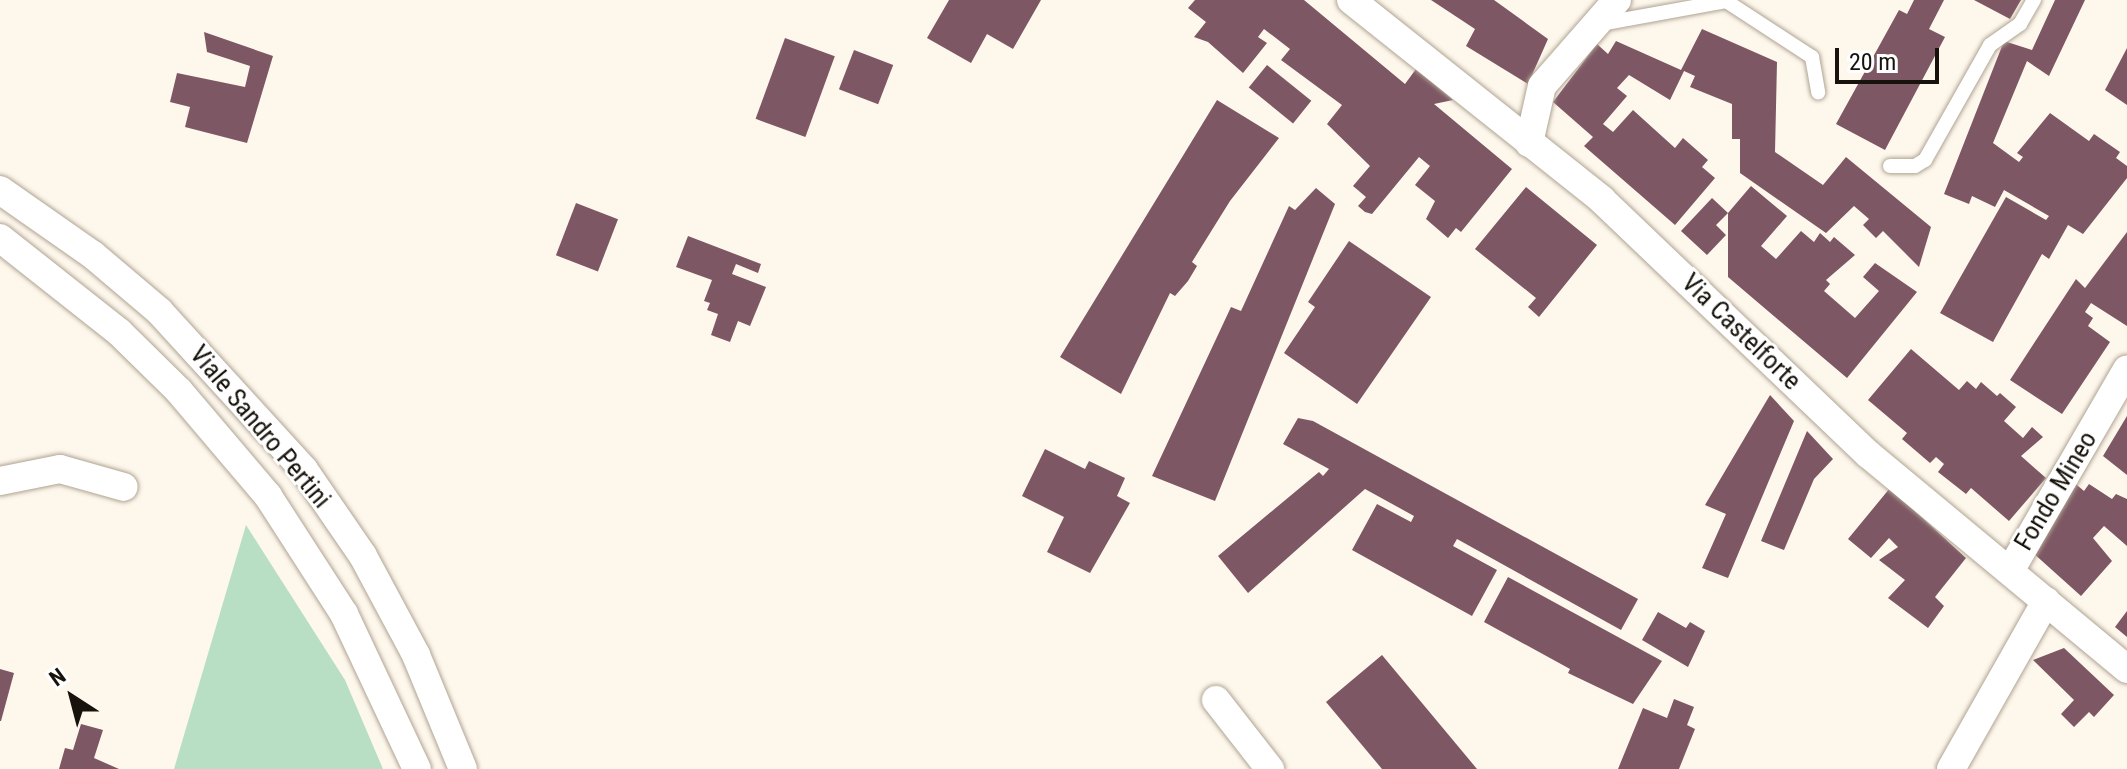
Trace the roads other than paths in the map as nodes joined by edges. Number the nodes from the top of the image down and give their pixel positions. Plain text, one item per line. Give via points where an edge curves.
1 (1351, 0) edge
2 (1617, 0) edge
3 (1726, 0) edge
4 (2034, 0) edge
5 (1592, 26) junction
6 (1818, 92) dead end
7 (1529, 143) junction
8 (1890, 166) dead end
9 (0, 190) edge
10 (0, 238) edge
11 (2127, 369) edge
12 (0, 481) edge
13 (124, 487) dead end
14 (2010, 571) junction
15 (2046, 601) junction
16 (2127, 669) edge
17 (1216, 700) dead end
18 (417, 769) edge
19 (463, 769) edge
20 (1270, 769) edge
21 (1951, 769) edge

1 - 7 street, Via Castelforte
2 - 5 street
3 - 5 lane
3 - 6 lane via 1812,57
4 - 8 lane via 2020,24 1990,45 1925,160 1915,166
5 - 7 street via 1542,86
7 - 14 street, Via Castelforte via 1602,200 1868,454
9 - 19 street, Viale Sandro Pertini via 93,255 159,311 304,470 363,556 416,655
10 - 18 street, Viale Sandro Pertini via 129,342 179,391 268,496 344,614
11 - 14 street, Fondo Mineo
12 - 13 street via 60,469
14 - 15 street, Via Castelforte
15 - 16 street, Via Castelforte
15 - 21 street
17 - 20 street

